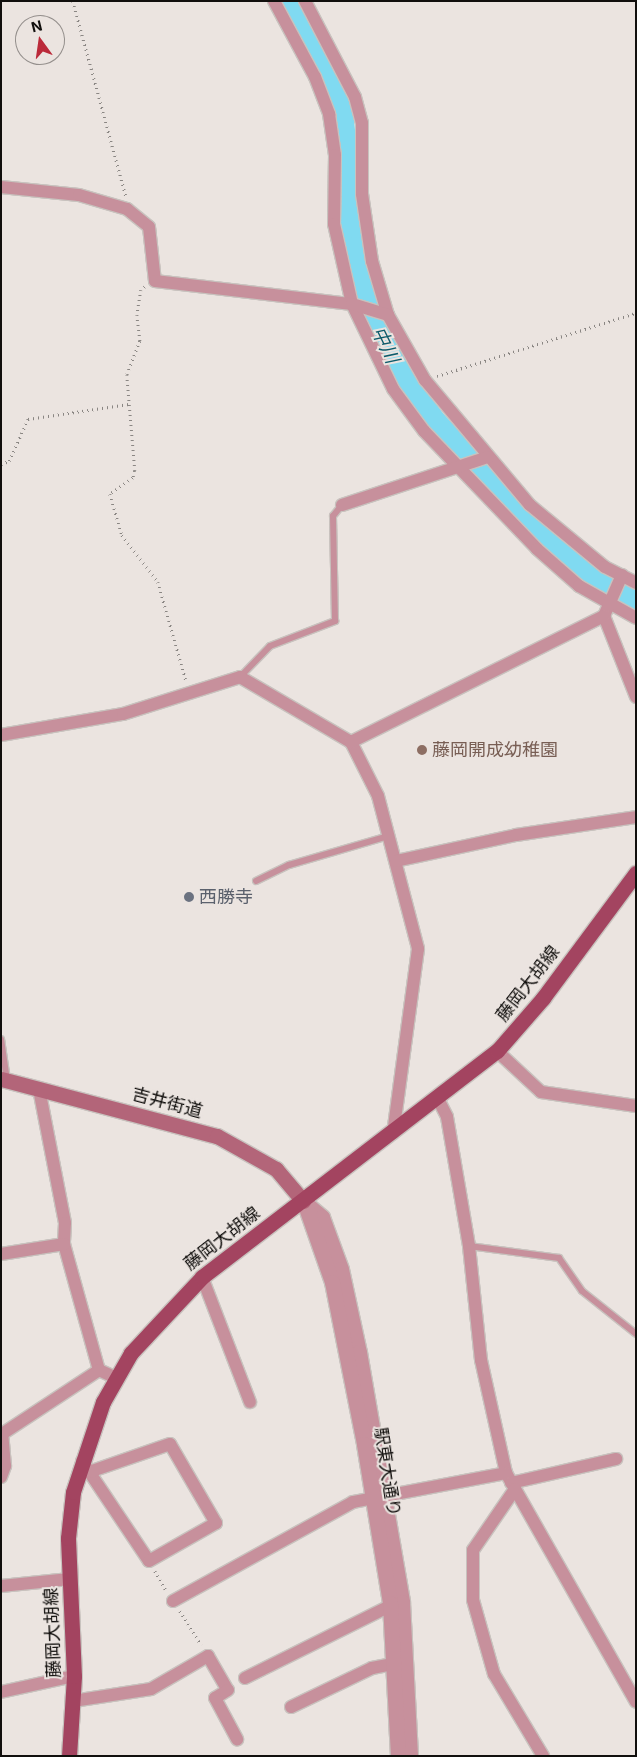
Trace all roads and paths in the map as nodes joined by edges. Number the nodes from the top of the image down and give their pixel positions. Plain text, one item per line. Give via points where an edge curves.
1 (73, 1) edge
2 (274, 1) edge
3 (305, 1) edge
4 (1, 187) edge
5 (131, 212) junction
6 (155, 281) junction
7 (352, 304) junction
8 (636, 313) edge
9 (388, 314) junction
10 (425, 380) junction
11 (129, 404) junction
12 (488, 457) junction
13 (1, 464) edge
14 (457, 466) junction
15 (342, 506) joint
16 (622, 574) junction
17 (636, 582) edge
18 (607, 610) junction
19 (636, 618) edge
20 (240, 677) junction
21 (190, 693) junction
22 (636, 697) edge
23 (1, 735) edge
24 (351, 742) junction
25 (636, 817) edge
26 (389, 836) junction
27 (396, 860) junction
28 (636, 872) edge
29 (256, 881) dead end
30 (1, 1039) edge
31 (497, 1051) junction
32 (4, 1080) edge
33 (39, 1089) junction
34 (438, 1099) junction
35 (636, 1106) edge
36 (393, 1133) junction
37 (303, 1201) junction
38 (64, 1244) junction
39 (469, 1246) junction
40 (1, 1254) edge
41 (202, 1278) junction
42 (636, 1334) edge
43 (100, 1370) junction
44 (116, 1378) junction
45 (250, 1402) dead end
46 (616, 1459) dead end
47 (87, 1466) junction
48 (1, 1477) edge
49 (511, 1482) junction
50 (378, 1498) junction
51 (70, 1580) junction
52 (1, 1586) edge
53 (173, 1601) dead end
54 (390, 1606) junction
55 (393, 1664) junction
56 (74, 1676) junction
57 (245, 1678) dead end
58 (1, 1692) edge
59 (73, 1700) junction
60 (636, 1702) edge
61 (291, 1707) dead end
62 (237, 1739) dead end
63 (68, 1756) edge
64 (398, 1756) edge
65 (410, 1756) edge
66 (543, 1756) edge

1 - 5 path
2 - 7 street via 316,77 329,114 335,155 334,224
3 - 9 street via 346,74 362,123 364,202 372,261
4 - 5 street via 78,195
5 - 6 street via 149,227
6 - 7 street
6 - 11 path via 141,290 137,315 140,340 127,375
7 - 9 street
7 - 14 street via 393,389
8 - 10 path
9 - 10 street
10 - 12 street
11 - 13 path via 28,418 9,461
11 - 21 path via 135,470 133,478 110,494 122,535 158,582
12 - 14 street
12 - 16 street via 548,522 604,568
14 - 15 street
14 - 18 street via 537,549
15 - 20 lane via 333,516 336,621 270,646
16 - 17 street
16 - 18 street
18 - 19 street
18 - 22 street
18 - 24 street
20 - 21 street
20 - 24 street
21 - 23 street via 123,714
24 - 26 street via 378,796
25 - 27 street via 516,835
26 - 27 street
26 - 29 lane via 289,865
27 - 36 street via 418,949
28 - 31 main road, 藤岡大胡線 via 543,998
30 - 32 lane
31 - 34 main road, 藤岡大胡線
31 - 35 street via 541,1092
32 - 33 main road, 吉井街道
33 - 37 main road, 吉井街道 via 217,1136 276,1169
33 - 38 street via 65,1224
34 - 36 main road, 藤岡大胡線
34 - 39 street via 447,1117
36 - 37 main road, 藤岡大胡線
37 - 41 main road, 藤岡大胡線
37 - 50 street via 322,1218 341,1269
38 - 40 street
38 - 43 street
39 - 42 lane via 559,1258 582,1291
39 - 49 street via 481,1360
41 - 44 main road, 藤岡大胡線 via 149,1330
41 - 45 street
43 - 44 street
43 - 48 street via 2,1434 5,1466
44 - 47 main road, 藤岡大胡線
46 - 49 street
47 - 47 street via 170,1444 216,1523 149,1561
47 - 51 main road, 藤岡大胡線 via 68,1538
49 - 50 street
49 - 60 street
49 - 66 street via 473,1550 473,1600 494,1674
50 - 53 street via 353,1502
50 - 54 street, 駅東大通り
50 - 65 street via 402,1602
51 - 52 street
51 - 56 main road, 藤岡大胡線
54 - 55 street, 駅東大通り
54 - 57 street
55 - 61 street via 372,1668
55 - 64 street, 駅東大通り
56 - 58 street
56 - 59 main road, 藤岡大胡線
59 - 62 street via 151,1689 208,1656 228,1690 215,1698
59 - 63 main road, 藤岡大胡線

